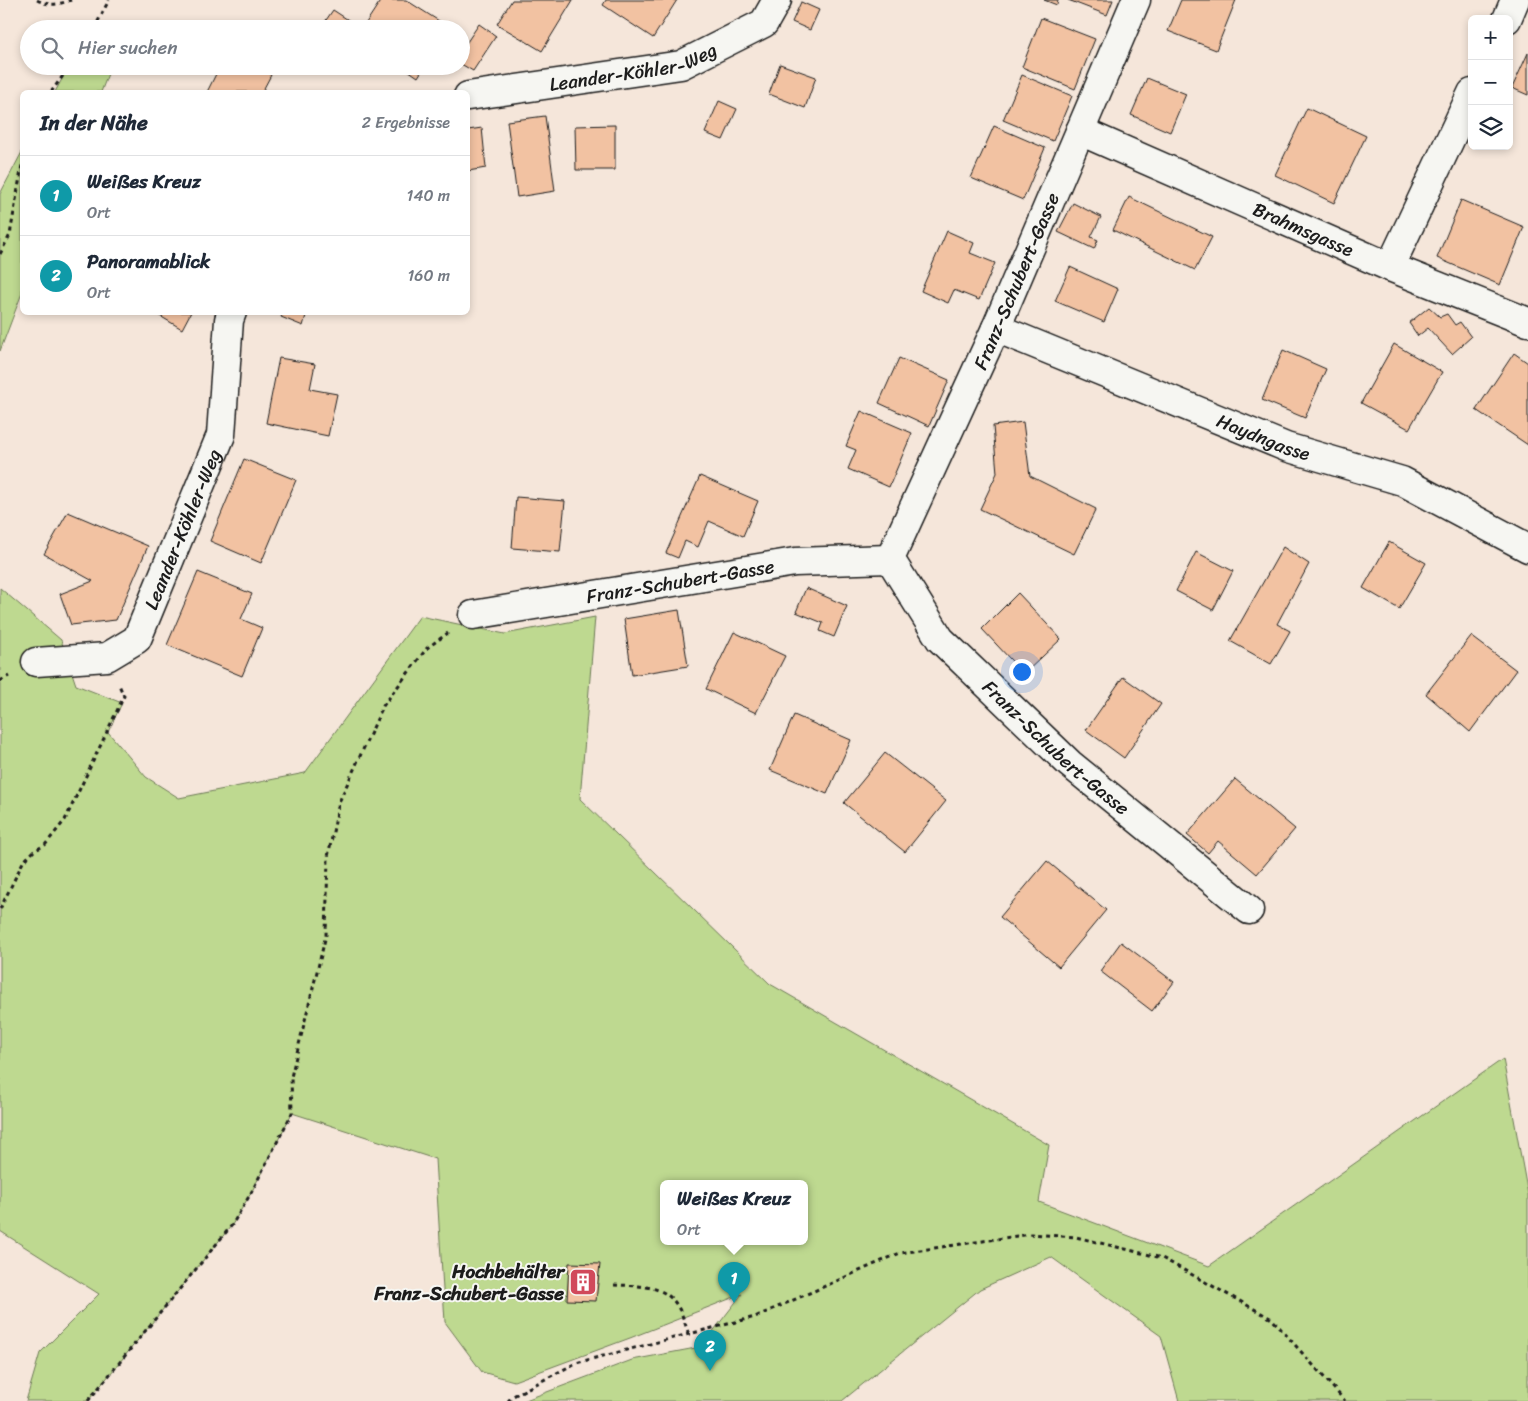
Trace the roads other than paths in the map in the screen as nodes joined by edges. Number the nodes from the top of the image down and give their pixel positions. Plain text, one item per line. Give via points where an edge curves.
1 (777, 0) edge
2 (1136, 0) edge
3 (1515, 0) edge
4 (1508, 15) edge
5 (470, 96) edge
6 (1468, 101) edge
7 (1080, 131) junction
8 (1390, 267) junction
9 (231, 315) edge
10 (1528, 322) edge
11 (996, 328) junction
12 (1528, 548) edge
13 (890, 559) junction
14 (473, 615) road end
15 (36, 662) dead end
16 (1249, 910) dead end

1 - 5 street, Leander-Köhler-Weg via 764,23 681,65
2 - 7 street, Franz-Schubert-Gasse
3 - 4 street
6 - 8 street
7 - 8 street, Brahmsgasse
7 - 11 street, Franz-Schubert-Gasse
8 - 10 street, Brahmsgasse
9 - 15 street, Leander-Köhler-Weg via 221,436 138,639 107,657
11 - 12 street, Haydngasse via 1286,447 1402,482
11 - 13 street, Franz-Schubert-Gasse
13 - 14 street, Franz-Schubert-Gasse via 795,562
13 - 16 street, Franz-Schubert-Gasse via 940,640 1070,764

